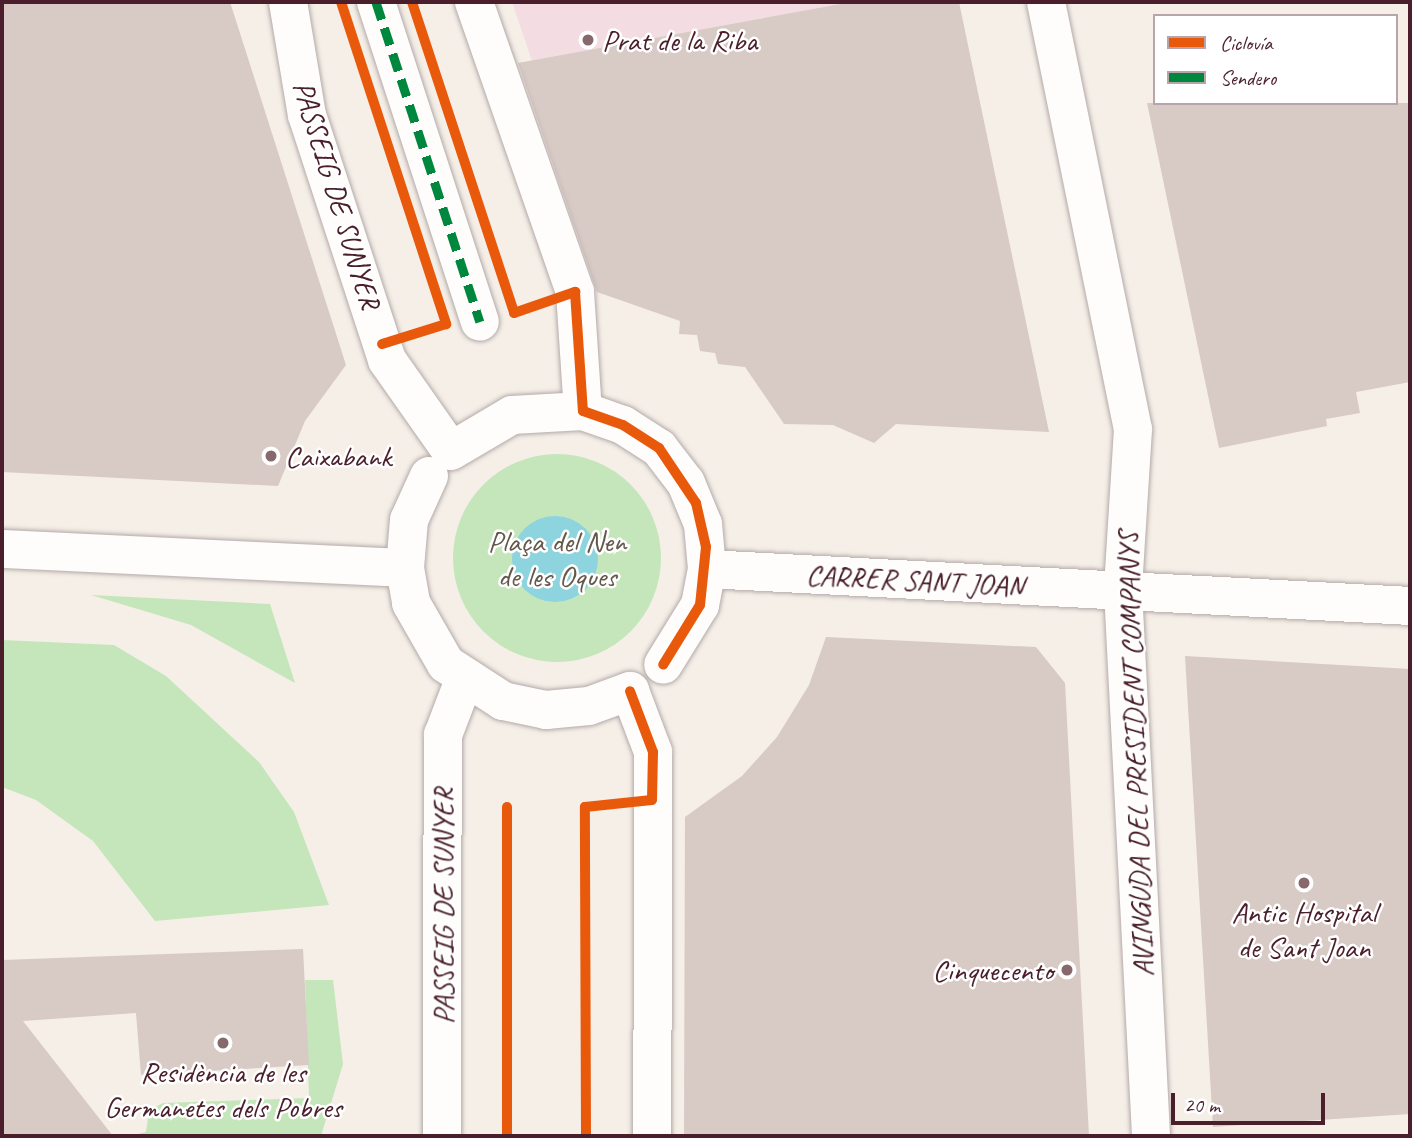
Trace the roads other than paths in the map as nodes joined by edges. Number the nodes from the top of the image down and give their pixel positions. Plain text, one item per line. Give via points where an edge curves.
1 (288, 2) edge
2 (376, 2) edge
3 (474, 2) edge
4 (1046, 2) edge
5 (480, 322) dead end
6 (583, 411) junction
7 (440, 463) junction
8 (2, 549) edge
9 (405, 568) junction
10 (707, 569) junction
11 (1124, 590) junction
12 (1410, 606) edge
13 (464, 680) junction
14 (629, 691) junction
15 (442, 1136) edge
16 (652, 1136) edge
17 (1150, 1136) edge

1 - 7 street, PASSEIG DE SUNYER via 307,115 387,360
2 - 5 street
3 - 6 street via 575,292
4 - 11 street, AVINGUDA DEL PRESIDENT COMPANYS via 1133,429
6 - 7 street via 512,415
6 - 10 street via 623,425 673,466 703,524
7 - 9 street via 409,520
8 - 9 street
9 - 13 street via 425,636
10 - 11 street, CARRER SANT JOAN
10 - 14 street via 700,605 663,665
11 - 12 street, CARRER SANT JOAN
11 - 17 street, AVINGUDA DEL PRESIDENT COMPANYS
13 - 14 street via 503,701 546,710 589,706
13 - 15 street, PASSEIG DE SUNYER via 443,735
14 - 16 street via 653,752

